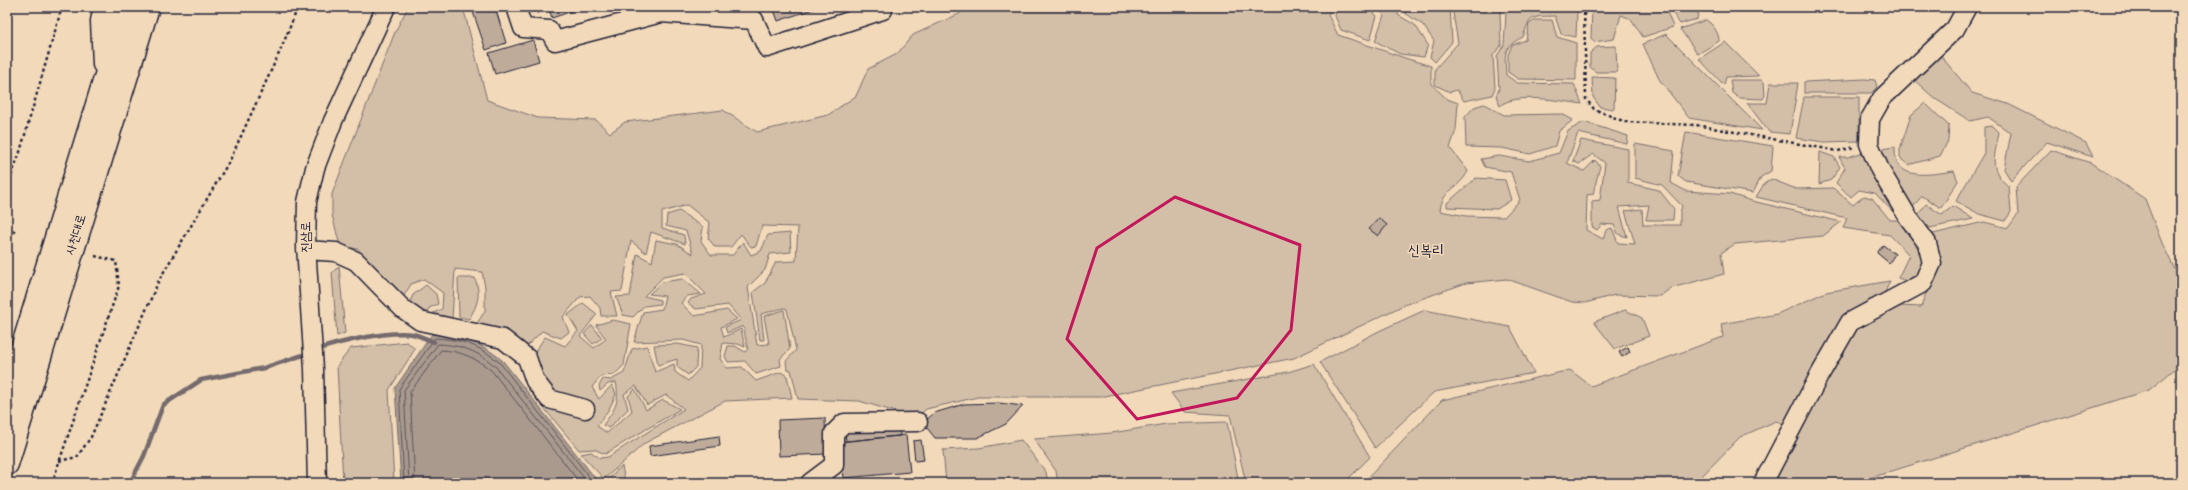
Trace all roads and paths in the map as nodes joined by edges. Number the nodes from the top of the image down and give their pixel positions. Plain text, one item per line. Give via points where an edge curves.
1 (62, 7) edge
2 (105, 7) edge
3 (127, 7) edge
4 (148, 7) edge
5 (159, 7) edge
6 (298, 7) edge
7 (386, 7) edge
8 (516, 7) edge
9 (1584, 7) edge
10 (1967, 7) edge
11 (884, 10) dead end
12 (114, 80) junction
13 (1869, 144) junction
14 (7, 187) edge
15 (7, 230) edge
16 (16, 232) dead end
17 (306, 250) junction
18 (95, 256) dead end
19 (7, 397) edge
20 (585, 409) dead end
21 (918, 422) dead end
22 (60, 461) junction
23 (7, 464) edge
24 (52, 483) edge
25 (317, 483) edge
26 (810, 483) edge
27 (1763, 483) edge

1 - 14 path via 20,152
2 - 12 main road via 102,21
3 - 12 main road, 사천대로
4 - 12 main road, 사천대로
5 - 12 main road
6 - 22 path via 230,160 159,280 91,437 77,456
7 - 17 street, 진삼로 via 333,121 315,168 307,202
8 - 11 street via 523,28 549,30 555,40 661,13 754,20 767,48
9 - 13 path via 1586,99 1594,109 1625,122 1696,125 1838,151
10 - 13 street via 1955,29 1882,98 1870,119
12 - 19 main road, 사천대로
12 - 23 main road, 사천대로
13 - 27 street via 1880,170 1927,243 1932,263 1923,283 1850,322
15 - 16 path
17 - 20 street via 336,252 356,261 403,309 420,321 503,339 527,358 535,381 549,399
17 - 25 street, 진삼로 via 314,370
18 - 22 path via 116,261 119,286
21 - 26 street via 844,423 834,433 834,465
22 - 24 path

